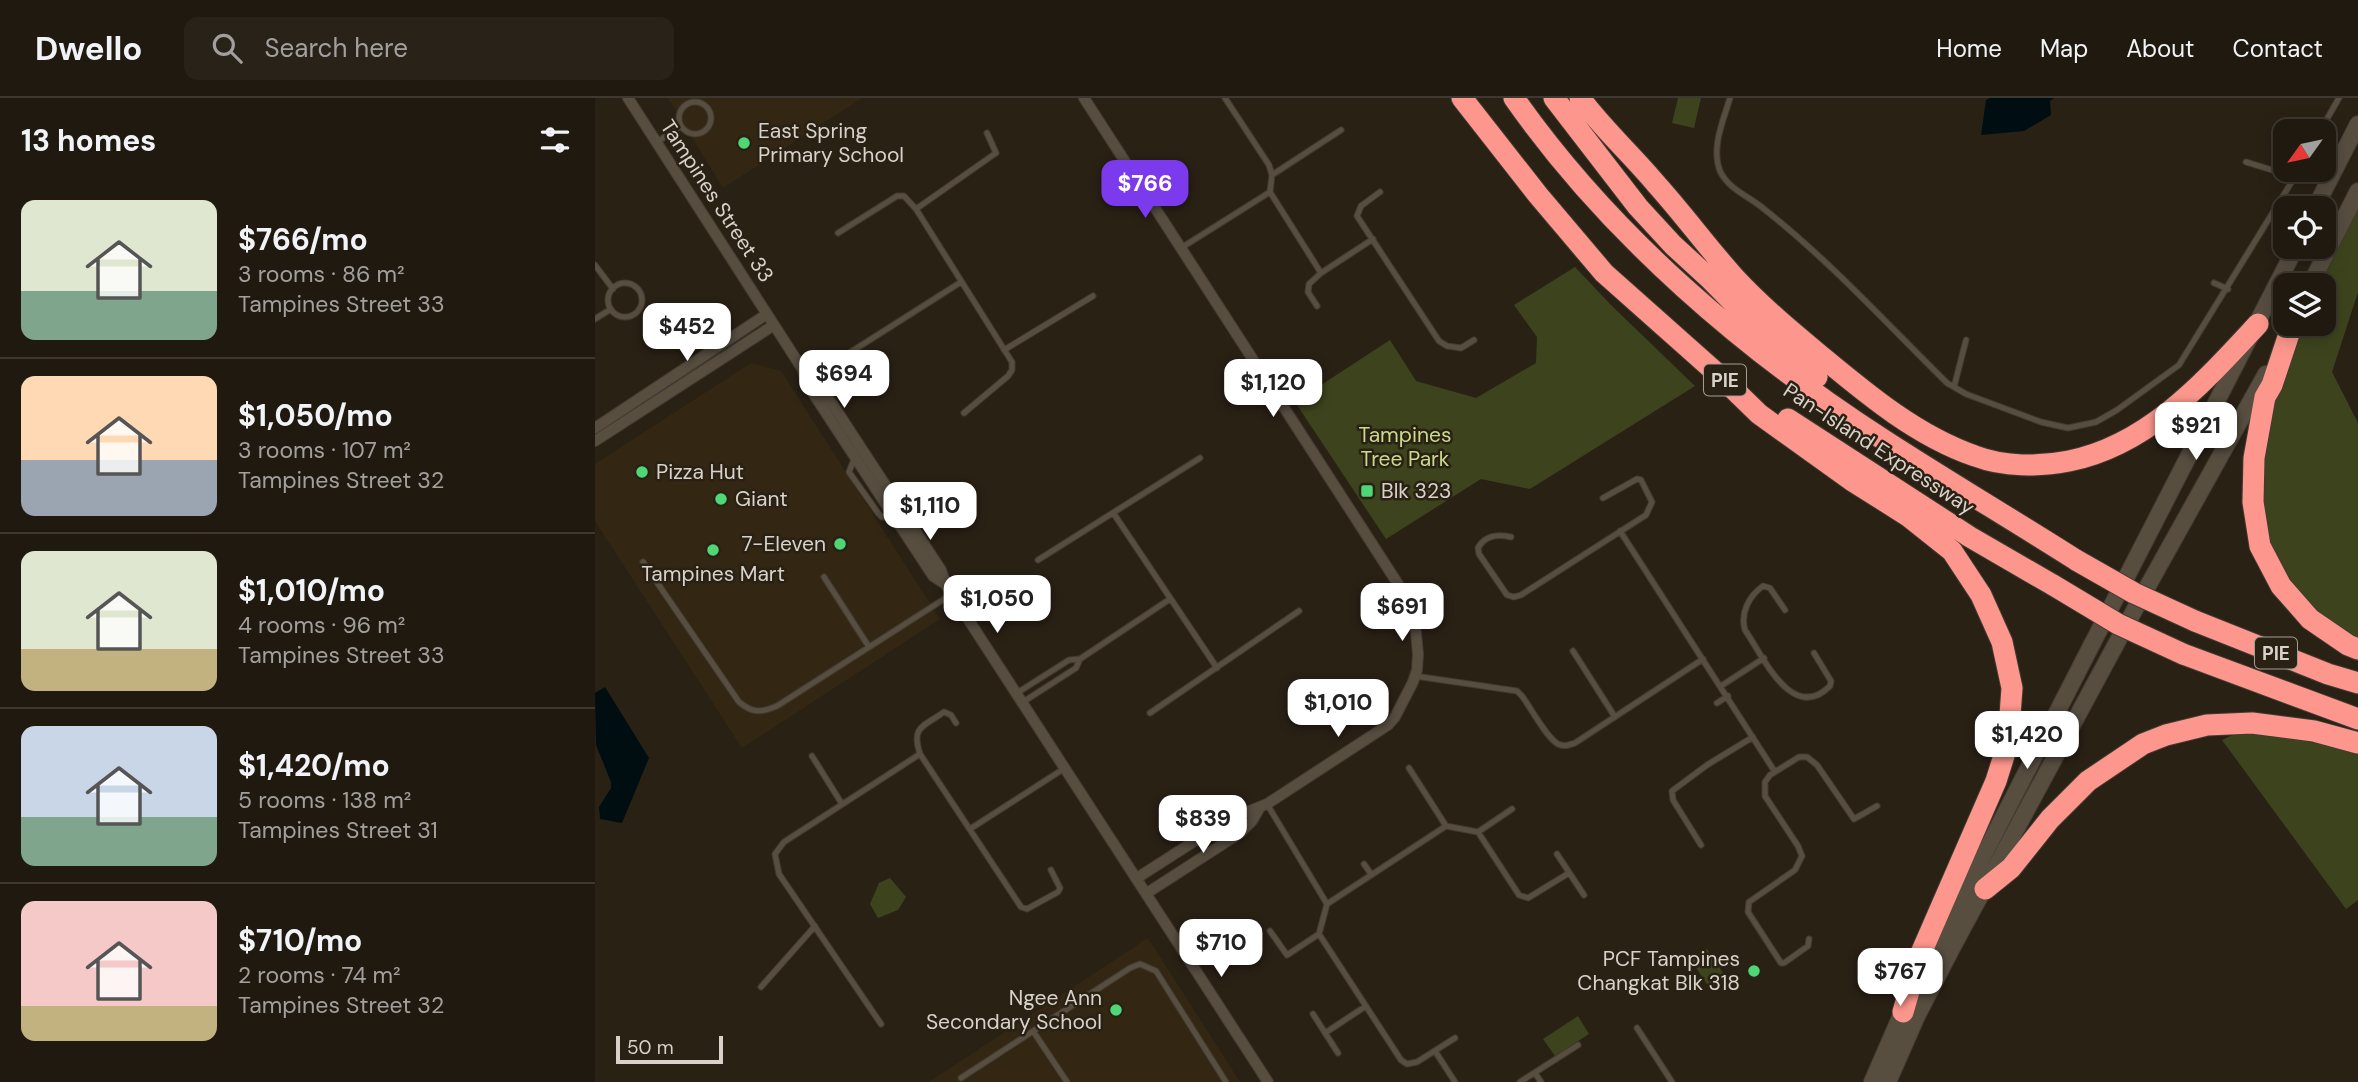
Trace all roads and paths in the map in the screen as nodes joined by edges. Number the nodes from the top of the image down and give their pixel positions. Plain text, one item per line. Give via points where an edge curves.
1 (628, 98) edge
2 (1225, 98) edge
3 (1462, 98) edge
4 (1514, 98) edge
5 (1554, 98) edge
6 (1580, 98) edge
7 (1730, 98) edge
8 (2339, 98) edge
9 (1085, 99) edge
10 (2328, 119) edge
11 (2358, 124) edge
12 (681, 126) junction
13 (1341, 130) dead end
14 (987, 133) dead end
15 (656, 142) junction
16 (2246, 162) dead end
17 (2273, 170) edge
18 (1272, 175) junction
19 (1655, 182) junction
20 (2292, 182) edge
21 (2358, 191) edge
22 (1270, 192) junction
23 (1380, 192) dead end
24 (2321, 196) edge
25 (916, 209) junction
26 (838, 233) dead end
27 (1373, 239) junction
28 (1181, 248) junction
29 (2290, 259) edge
30 (595, 265) edge
31 (1321, 272) junction
32 (2316, 273) edge
33 (1709, 278) junction
34 (961, 282) junction
35 (2214, 283) dead end
36 (613, 289) junction
37 (2228, 289) junction
38 (1093, 296) dead end
39 (1317, 306) dead end
40 (611, 309) junction
41 (767, 314) junction
42 (595, 320) edge
43 (2258, 324) junction
44 (774, 325) junction
45 (2287, 336) edge
46 (2289, 336) edge
47 (1473, 340) dead end
48 (1966, 340) dead end
49 (1005, 350) junction
50 (806, 376) junction
51 (1721, 377) junction
52 (1955, 387) junction
53 (964, 413) dead end
54 (614, 422) junction
55 (595, 428) edge
56 (595, 441) edge
57 (1200, 458) dead end
58 (1603, 498) dead end
59 (1987, 504) junction
60 (1114, 514) junction
61 (1621, 531) junction
62 (1511, 537) dead end
63 (1038, 560) dead end
64 (643, 562) dead end
65 (824, 577) dead end
66 (949, 589) junction
67 (1170, 599) junction
68 (1785, 610) dead end
69 (1299, 611) dead end
70 (869, 647) junction
71 (2358, 649) edge
72 (1573, 651) dead end
73 (1814, 653) dead end
74 (1764, 658) junction
75 (1080, 659) junction
76 (1703, 659) junction
77 (1217, 668) junction
78 (1415, 676) junction
79 (2358, 683) edge
80 (1721, 686) junction
81 (1728, 696) junction
82 (1020, 698) junction
83 (1717, 703) dead end
84 (1150, 713) dead end
85 (1615, 717) junction
86 (2358, 719) edge
87 (956, 723) dead end
88 (1753, 737) junction
89 (2358, 743) edge
90 (920, 754) junction
91 (812, 756) dead end
92 (1066, 768) junction
93 (1409, 768) dead end
94 (1775, 772) junction
95 (842, 804) junction
96 (1877, 806) dead end
97 (1263, 807) junction
98 (1512, 809) dead end
99 (1446, 825) junction
100 (970, 829) junction
101 (1478, 832) junction
102 (1701, 845) dead end
103 (1557, 854) dead end
104 (1364, 864) dead end
105 (1051, 870) dead end
106 (1569, 873) junction
107 (1371, 874) junction
108 (1137, 878) junction
109 (1985, 889) junction
110 (1147, 893) junction
111 (1584, 895) dead end
112 (1327, 904) junction
113 (815, 926) junction
114 (1270, 931) dead end
115 (1319, 934) junction
116 (1809, 939) dead end
117 (761, 987) dead end
118 (1366, 1006) junction
119 (1903, 1012) junction
120 (1313, 1014) dead end
121 (881, 1024) dead end
122 (1637, 1028) dead end
123 (1033, 1031) junction
124 (1325, 1033) junction
125 (1455, 1038) dead end
126 (1578, 1045) dead end
127 (1435, 1051) junction
128 (1338, 1053) dead end
129 (1535, 1073) junction
130 (961, 1077) dead end
131 (1067, 1082) edge
132 (1227, 1082) edge
133 (1268, 1082) edge
134 (1455, 1082) edge
135 (1520, 1082) edge
136 (1541, 1082) edge
137 (1672, 1082) edge
138 (1872, 1082) edge
139 (1888, 1082) edge

1 - 15 street, Tampines Street 33
2 - 18 lane
3 - 51 highway, Pan-Island Expressway / PIE via 1604,273
4 - 59 highway, Pan-Island Expressway / PIE via 1610,216 1704,303 1811,389
5 - 33 highway via 1638,207
6 - 19 highway
7 - 52 lane via 1716,149 1727,183 1823,259
8 - 10 lane
9 - 28 street
11 - 24 main road
12 - 12 lane via 679,114 686,104 698,102 708,109 711,121 704,132 691,134
12 - 15 lane
13 - 18 lane
14 - 25 lane via 996,153
15 - 41 street, Tampines Street 33
16 - 17 lane
18 - 22 lane
19 - 33 highway
19 - 43 highway via 1735,278 1788,328 1922,432 1976,457 2020,466 2069,461 2111,447 2140,433 2179,404
20 - 37 lane
21 - 32 main road
22 - 28 lane
22 - 31 lane
23 - 27 lane via 1361,206 1357,216
25 - 26 lane via 904,196 897,196
25 - 34 lane
27 - 31 lane
27 - 47 lane via 1439,341 1461,348
28 - 78 street via 1398,584 1415,623
29 - 43 main road
30 - 36 lane
31 - 39 lane via 1309,284 1308,292
33 - 59 highway via 1810,372
34 - 49 lane
34 - 50 lane
35 - 37 lane
36 - 40 lane via 608,299
36 - 40 lane via 623,283 635,286 642,301 637,312 627,317
37 - 52 lane via 2179,365 2096,422 2068,428 2041,422
38 - 49 lane
40 - 42 lane
41 - 44 street, Tampines Street 33
41 - 54 street
43 - 119 main road
44 - 50 street, Tampines Street 33
44 - 54 street
45 - 109 main road
46 - 71 highway via 2265,397 2254,457 2253,502 2260,546 2281,586 2310,619
48 - 52 lane
49 - 53 lane via 1013,370
50 - 66 street via 941,570
50 - 66 street via 933,576
51 - 86 highway, Pan-Island Expressway / PIE, bridge via 1970,537 2118,624 2183,654
51 - 119 highway via 1759,414 1952,551 1981,596 2002,642 2011,688 2008,743 1918,960
54 - 55 street
54 - 56 street
57 - 60 lane
58 - 61 lane via 1632,479 1640,480 1650,494 1646,515
59 - 79 highway, Pan-Island Expressway / PIE, bridge via 2134,593
60 - 63 lane
60 - 67 lane
61 - 62 lane via 1514,597 1507,595 1478,548 1491,536
61 - 76 lane
64 - 70 lane via 748,710 764,712 776,706
65 - 70 lane
66 - 70 lane
66 - 82 street
67 - 75 lane
67 - 77 lane
68 - 74 lane via 1766,586 1750,598 1744,626
69 - 77 lane
72 - 85 lane
73 - 74 lane via 1832,684 1809,698 1787,691
74 - 80 lane
75 - 82 lane via 1069,660
75 - 82 lane via 1076,668
76 - 80 lane
76 - 85 lane
77 - 84 lane
78 - 85 lane via 1517,691 1560,746 1575,743
78 - 97 street via 1388,725
80 - 81 lane
81 - 83 lane
81 - 88 lane
82 - 92 street
87 - 90 lane via 944,712 917,731
88 - 94 lane
88 - 102 lane via 1672,791
89 - 109 highway via 2314,731 2252,723 2207,725 2143,744 2088,781 2011,868
90 - 95 lane
90 - 100 lane
91 - 95 lane
92 - 100 lane
92 - 108 street
93 - 99 lane
94 - 96 lane via 1807,757 1854,819
94 - 116 lane via 1765,782 1765,796 1802,856 1795,870 1749,902 1748,912 1781,963 1808,946
95 - 113 lane via 784,842 775,854 779,874
97 - 108 street via 1235,816
97 - 110 street via 1240,832
97 - 112 lane
98 - 101 lane
99 - 101 lane
99 - 107 lane
100 - 105 lane via 1024,909 1058,892
101 - 106 lane via 1523,898
103 - 106 lane
104 - 107 lane
106 - 111 lane
107 - 112 lane
108 - 110 street
109 - 139 main road via 1917,1016
110 - 133 street
112 - 115 lane
113 - 117 lane
113 - 121 lane
114 - 115 lane via 1286,955
115 - 118 lane
118 - 124 lane
118 - 127 lane via 1407,1064
119 - 138 main road
120 - 124 lane
122 - 137 lane
123 - 130 lane
123 - 131 lane
123 - 132 lane via 1140,964 1156,971
124 - 128 lane
125 - 127 lane
126 - 129 lane
127 - 134 lane
129 - 135 lane
129 - 136 lane

